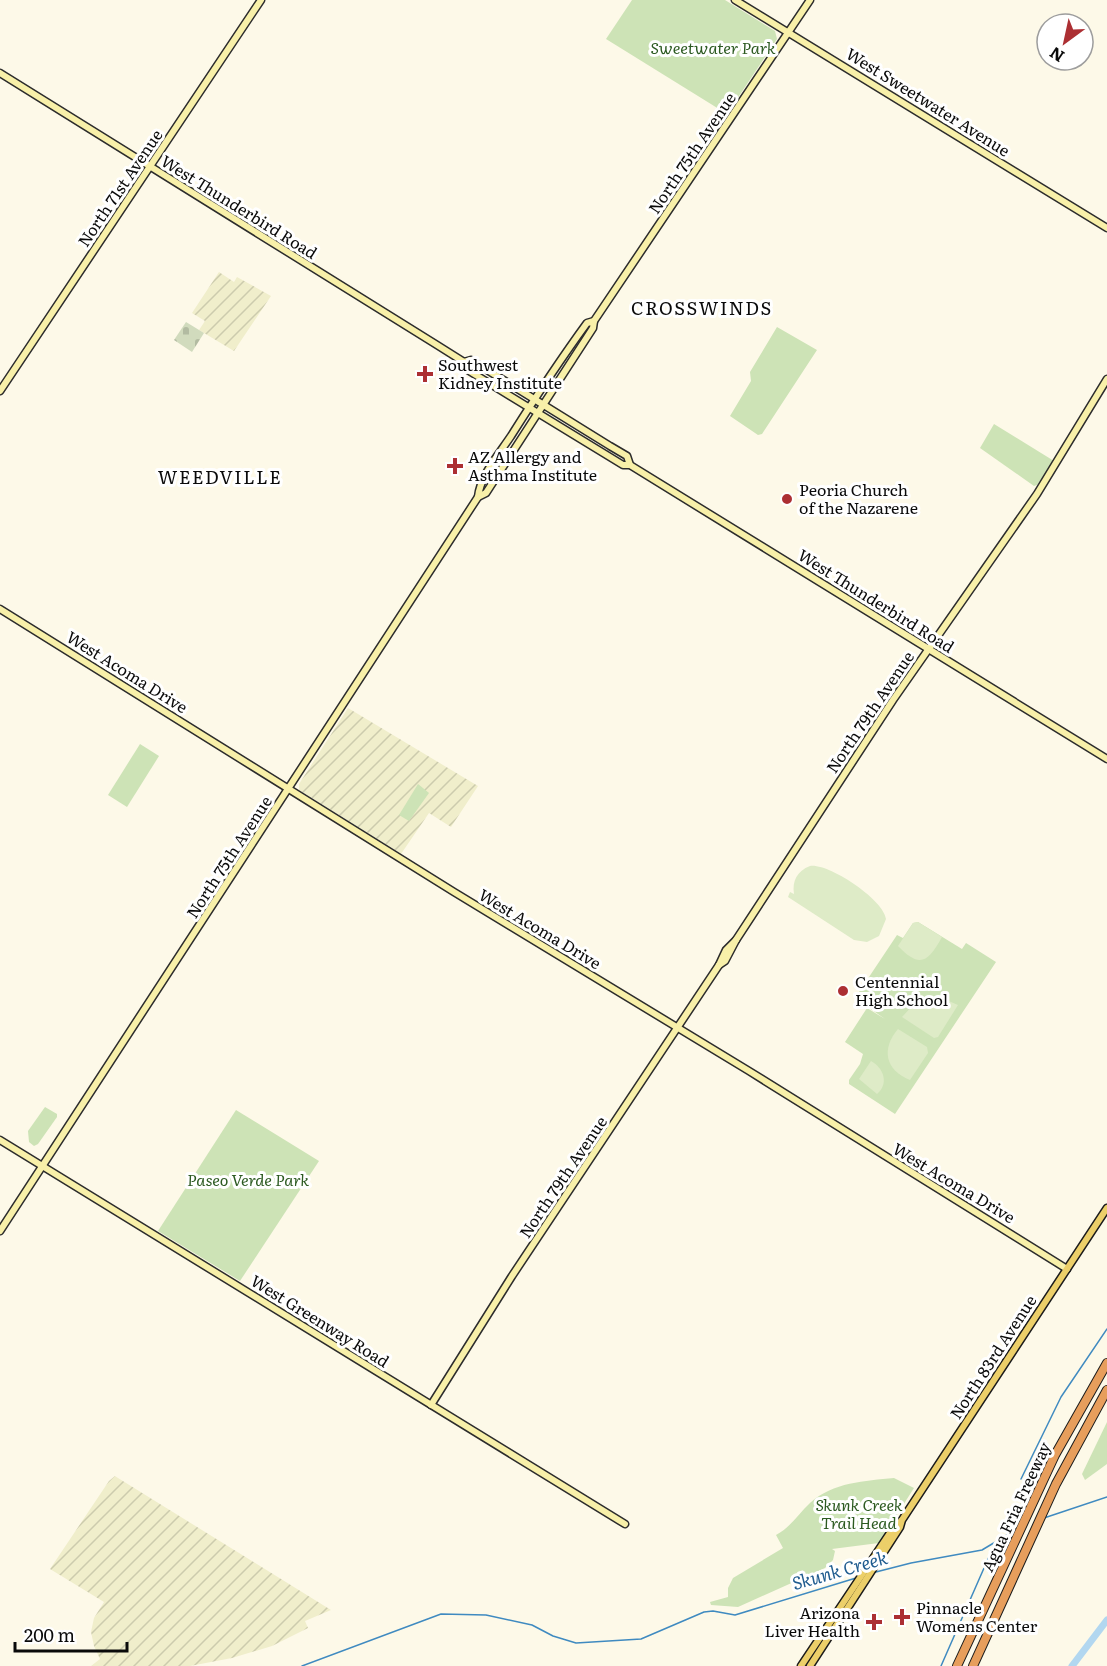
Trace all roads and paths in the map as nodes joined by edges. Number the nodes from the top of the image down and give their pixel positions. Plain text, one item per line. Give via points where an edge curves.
1 (261, 0) edge
2 (735, 0) edge
3 (810, 0) edge
4 (788, 32) junction
5 (0, 73) edge
6 (150, 167) junction
7 (1107, 228) edge
8 (594, 321) junction
9 (464, 362) junction
10 (1107, 379) edge
11 (0, 391) edge
12 (534, 399) junction
13 (543, 405) junction
14 (528, 408) junction
15 (537, 414) junction
16 (630, 465) junction
17 (478, 497) junction
18 (0, 609) edge
19 (929, 649) junction
20 (1107, 759) edge
21 (290, 789) junction
22 (678, 1028) junction
23 (0, 1140) edge
24 (43, 1166) junction
25 (1107, 1208) edge
26 (0, 1231) edge
27 (1067, 1269) junction
28 (1107, 1364) edge
29 (1107, 1389) edge
30 (431, 1405) junction
31 (625, 1524) dead end
32 (846, 1605) junction
33 (801, 1666) edge
34 (810, 1666) edge
35 (957, 1666) edge
36 (973, 1666) edge

1 - 6 street, North 71st Avenue
2 - 4 street, West Sweetwater Avenue
3 - 4 street, North 75th Avenue
4 - 7 street, West Sweetwater Avenue
4 - 8 street, North 75th Avenue
5 - 6 street, West Thunderbird Road
6 - 9 street, West Thunderbird Road
6 - 11 street, North 71st Avenue
8 - 12 street, North 75th Avenue via 587,323
8 - 13 street, North 75th Avenue
9 - 12 street, West Thunderbird Road via 470,360
9 - 14 street, West Thunderbird Road via 466,369
10 - 19 street, North 79th Avenue via 1037,494
12 - 13 street, West Thunderbird Road
12 - 14 street, North 75th Avenue
13 - 15 street, North 75th Avenue
13 - 16 street, West Thunderbird Road via 627,456
14 - 15 street, West Thunderbird Road
14 - 17 street, North 75th Avenue via 478,489
15 - 16 street, West Thunderbird Road via 622,465
15 - 17 street, North 75th Avenue via 486,493
16 - 19 street, West Thunderbird Road
17 - 21 street, North 75th Avenue
18 - 21 street, West Acoma Drive
19 - 20 street, West Thunderbird Road
19 - 22 street, North 79th Avenue
21 - 22 street, West Acoma Drive
21 - 24 street, North 75th Avenue
22 - 27 street, West Acoma Drive
22 - 30 street, North 79th Avenue
23 - 24 street, West Greenway Road
24 - 26 street, North 75th Avenue
24 - 30 street, West Greenway Road
25 - 27 main road, North 83rd Avenue
27 - 32 main road, North 83rd Avenue
28 - 35 highway, Agua Fria Freeway via 1072,1420
29 - 36 highway, Agua Fria Freeway via 1056,1484
30 - 31 street, West Greenway Road
32 - 33 main road, North 83rd Avenue
32 - 34 main road, North 83rd Avenue

